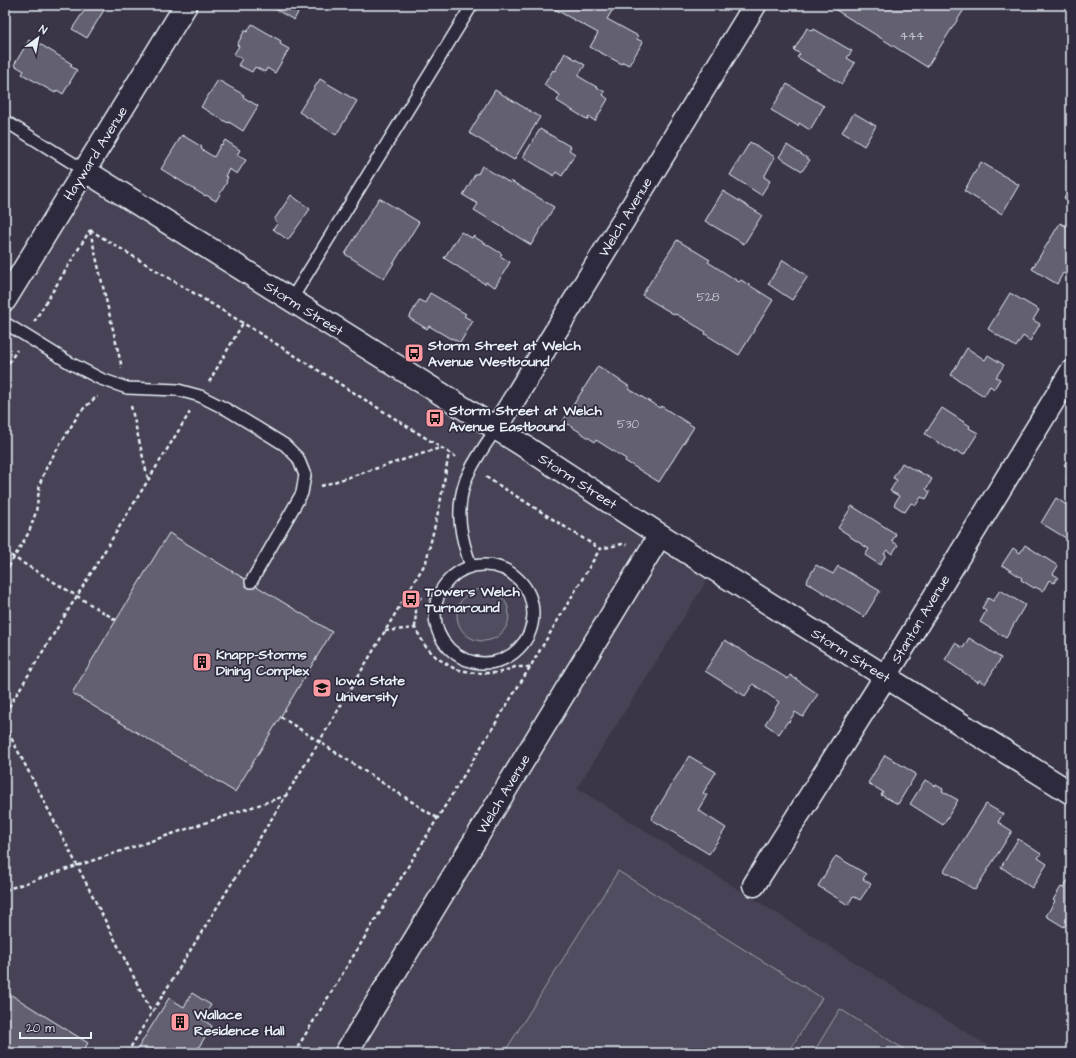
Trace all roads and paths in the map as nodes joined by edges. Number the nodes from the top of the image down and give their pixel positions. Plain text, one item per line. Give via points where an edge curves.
1 (186, 5) edge
2 (472, 5) edge
3 (755, 5) edge
4 (5, 120) edge
5 (84, 170) junction
6 (90, 230) junction
7 (5, 300) edge
8 (291, 300) junction
9 (5, 323) edge
10 (243, 324) junction
11 (25, 336) junction
12 (5, 369) edge
13 (1068, 385) edge
14 (127, 391) junction
15 (200, 396) junction
16 (496, 429) junction
17 (441, 448) junction
18 (449, 453) junction
19 (456, 458) dead end
20 (486, 477) dead end
21 (148, 480) junction
22 (302, 493) junction
23 (660, 536) junction
24 (628, 545) dead end
25 (600, 549) junction
26 (5, 552) edge
27 (15, 558) junction
28 (471, 566) junction
29 (5, 573) edge
30 (251, 582) dead end
31 (410, 588) junction
32 (76, 596) junction
33 (116, 620) dead end
34 (415, 628) junction
35 (384, 632) junction
36 (530, 667) junction
37 (885, 676) junction
38 (5, 713) edge
39 (280, 717) dead end
40 (5, 726) edge
41 (319, 742) junction
42 (1071, 793) edge
43 (286, 796) junction
44 (438, 818) junction
45 (77, 865) junction
46 (754, 885) dead end
47 (5, 890) edge
48 (152, 1013) junction
49 (127, 1053) edge
50 (294, 1053) edge
51 (346, 1053) edge

1 - 5 street, Hayward Avenue
2 - 8 lane
3 - 16 street, Welch Avenue
4 - 5 lane
5 - 7 street, Hayward Avenue
5 - 8 street, Storm Street
6 - 10 path
6 - 11 path
6 - 14 path
8 - 16 street, Storm Street
9 - 11 lane
10 - 15 path
10 - 17 path
11 - 12 path
11 - 14 lane via 70,363
13 - 37 street, Stanton Avenue
14 - 15 lane via 178,390
14 - 21 path
14 - 27 path via 96,397 80,412 48,464 40,484 36,512 29,532
15 - 21 path
15 - 22 lane via 285,445 298,458 305,476
16 - 23 street, Storm Street
16 - 28 lane via 465,481 461,497 459,514 464,546
17 - 18 path
17 - 22 path
18 - 19 path
18 - 31 path via 426,562
20 - 25 path
21 - 32 path
22 - 30 lane
23 - 37 street, Storm Street
23 - 51 street, Welch Avenue
24 - 25 path
25 - 36 path
26 - 27 path
27 - 29 path
27 - 32 path
28 - 28 lane via 448,580 439,592 434,608 435,624 451,651 465,659 480,663 496,662 510,656 523,644 531,629 533,613 530,596 522,582 509,571 493,565
31 - 34 path via 421,596 416,610
31 - 35 path
32 - 33 path
32 - 38 path
34 - 35 path
34 - 36 path via 426,647 437,658 455,669 476,673
35 - 41 path
36 - 44 path
37 - 42 street, Storm Street
37 - 46 street, Stanton Avenue
39 - 41 path
40 - 45 path
41 - 43 path
41 - 44 path
43 - 45 path
43 - 48 path
44 - 50 path
45 - 47 path
45 - 48 path
48 - 49 path

